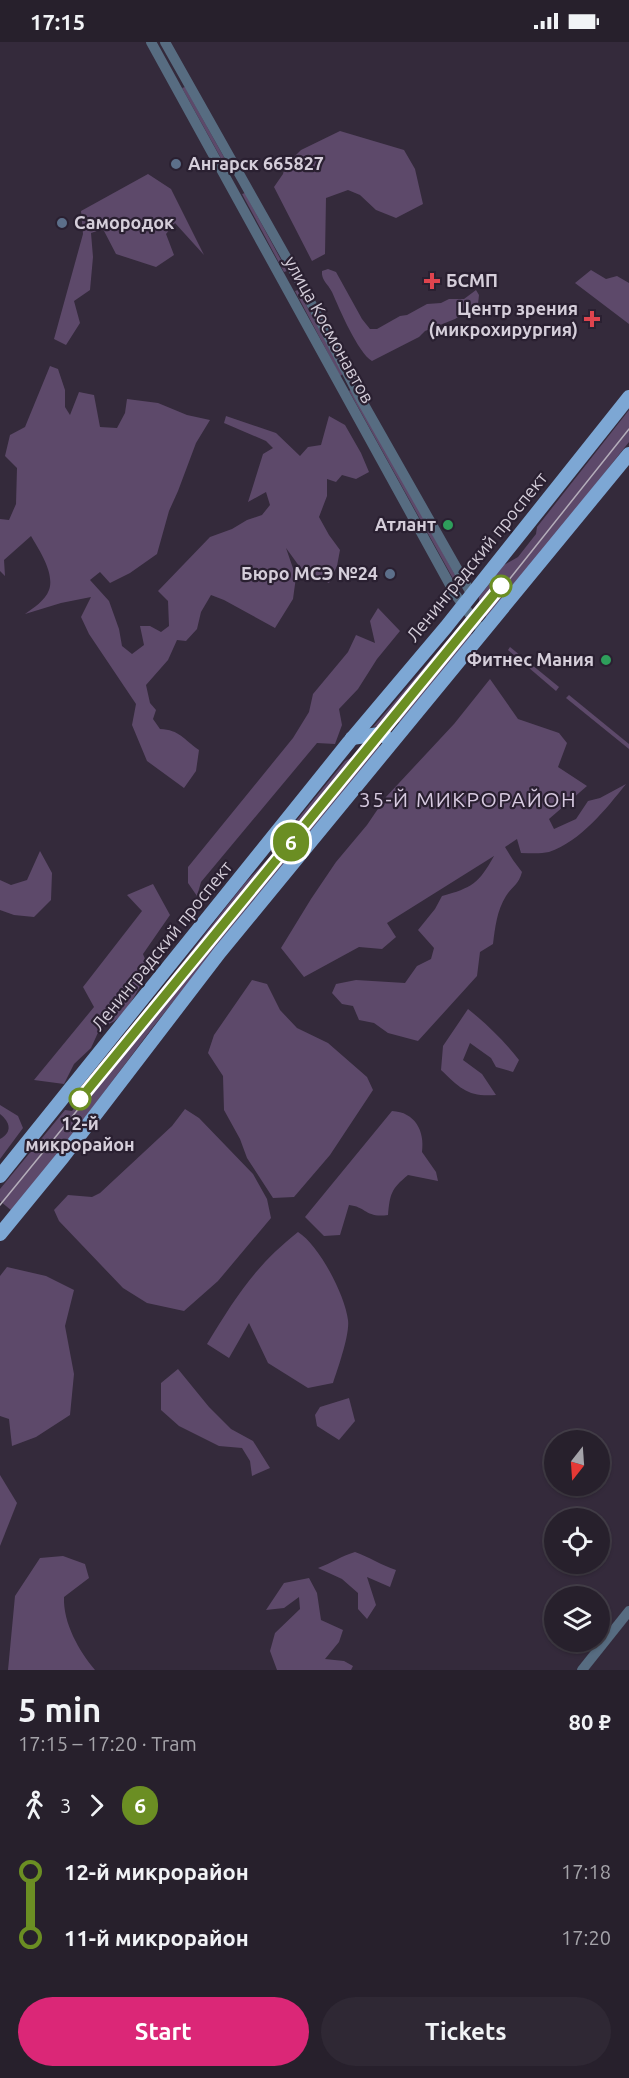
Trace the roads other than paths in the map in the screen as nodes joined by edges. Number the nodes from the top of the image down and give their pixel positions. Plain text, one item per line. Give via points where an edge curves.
1 (151, 42) edge
2 (165, 42) edge
3 (629, 397) edge
4 (629, 454) edge
5 (468, 600) junction
6 (482, 631) junction
7 (352, 738) junction
8 (391, 741) junction
9 (0, 1176) edge
10 (0, 1234) edge
11 (629, 1611) edge
12 (582, 1670) edge

1 - 5 street, улица Космонавтов via 454,591
2 - 5 street, улица Космонавтов via 299,280
3 - 5 main road, Ленинградский проспект
4 - 6 main road
5 - 6 street, улица Космонавтов
5 - 7 main road, Ленинградский проспект
6 - 8 main road
7 - 8 main road via 383,735
7 - 9 main road, Ленинградский проспект
8 - 10 main road
11 - 12 street

